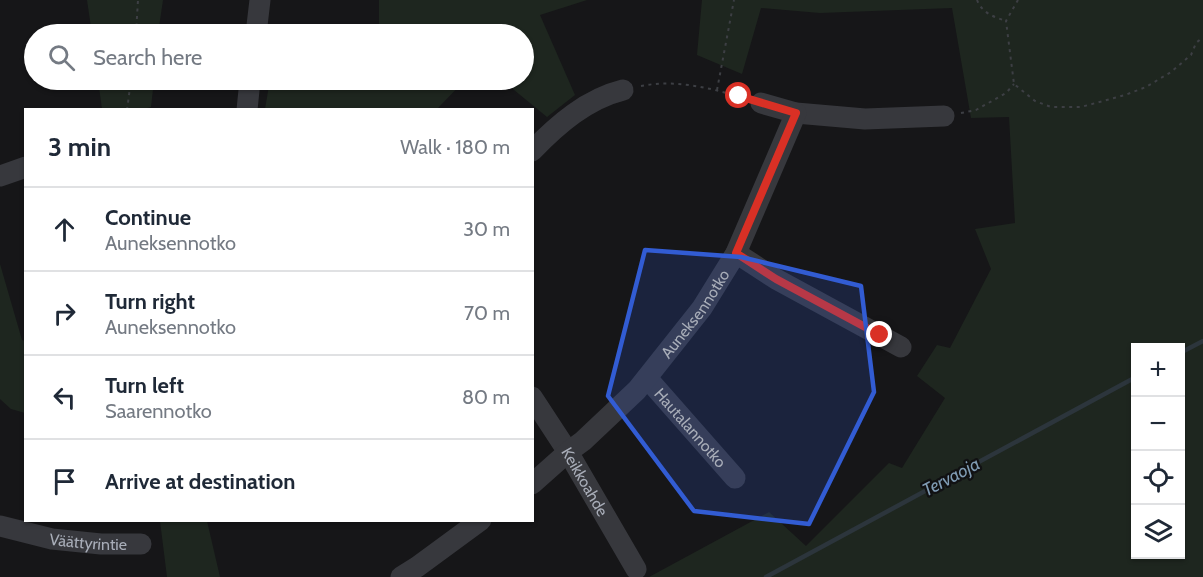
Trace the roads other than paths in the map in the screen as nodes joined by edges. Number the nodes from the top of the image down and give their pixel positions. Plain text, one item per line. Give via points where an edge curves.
1 (260, 0) edge
2 (257, 24) edge
3 (249, 90) edge
4 (623, 90) road end
5 (761, 103) road end
6 (247, 108) edge
7 (796, 113) junction
8 (944, 116) road end
9 (534, 149) edge
10 (24, 168) edge
11 (0, 176) edge
12 (736, 253) junction
13 (901, 347) dead end
14 (647, 378) junction
15 (534, 400) edge
16 (568, 452) junction
17 (735, 478) dead end
18 (534, 482) edge
19 (479, 522) edge
20 (0, 526) edge
21 (141, 544) dead end
22 (636, 569) dead end
23 (401, 577) edge

1 - 2 street
3 - 6 street
4 - 9 street via 608,94 563,121
5 - 7 street
7 - 8 street via 865,119
7 - 12 street, Auneksennotko
10 - 11 street
12 - 13 street
12 - 14 street, Auneksennotko via 702,308
14 - 16 street, Auneksennotko
14 - 17 street, Hautalannotko
15 - 16 street, Keikkoahde
16 - 18 street, Auneksennotko
16 - 22 street, Keikkoahde
19 - 23 street
20 - 21 street, Väättyrintie via 52,539

